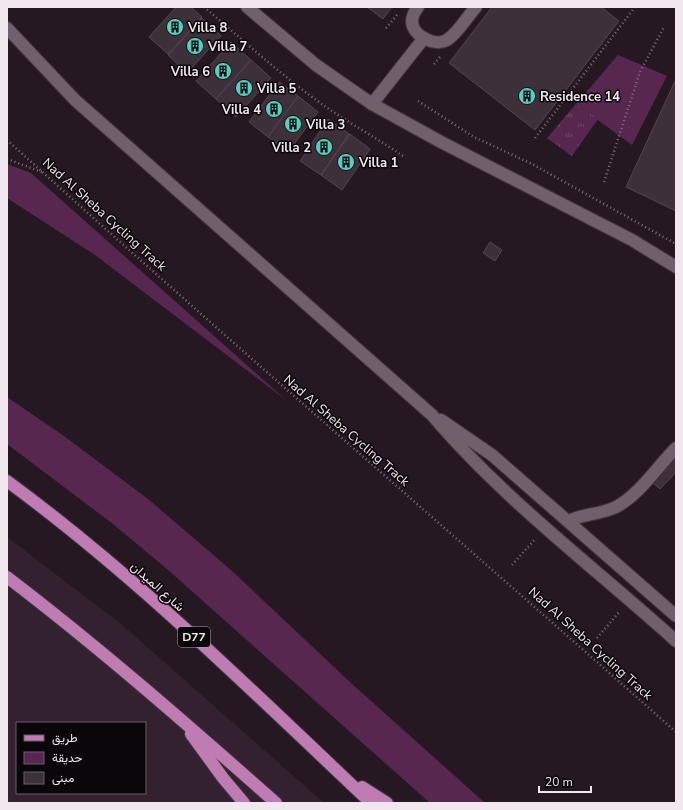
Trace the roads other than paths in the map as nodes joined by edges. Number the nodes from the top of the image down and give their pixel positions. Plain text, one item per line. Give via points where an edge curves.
1 (247, 7) edge
2 (418, 7) edge
3 (476, 7) edge
4 (7, 28) edge
5 (424, 38) junction
6 (372, 104) junction
7 (676, 267) edge
8 (432, 415) junction
9 (676, 448) edge
10 (7, 481) edge
11 (569, 521) junction
12 (7, 577) edge
13 (676, 616) edge
14 (676, 641) edge
15 (183, 721) junction
16 (335, 769) junction
17 (244, 803) edge
18 (276, 803) edge
19 (371, 803) edge
20 (387, 803) edge

1 - 6 street via 316,65
2 - 5 street via 412,21 413,28
3 - 5 street via 447,40 435,42
4 - 8 street via 80,105
5 - 6 street
6 - 7 street via 618,233
8 - 11 street via 473,441
8 - 14 street via 480,468
9 - 11 street via 623,503 599,514 577,517
10 - 16 main road, شارع الميدان / D77 via 104,557 248,686
11 - 13 street
12 - 15 main road via 57,615
15 - 17 main road via 202,751
15 - 18 main road
16 - 19 main road, شارع الميدان / D77
16 - 20 main road

